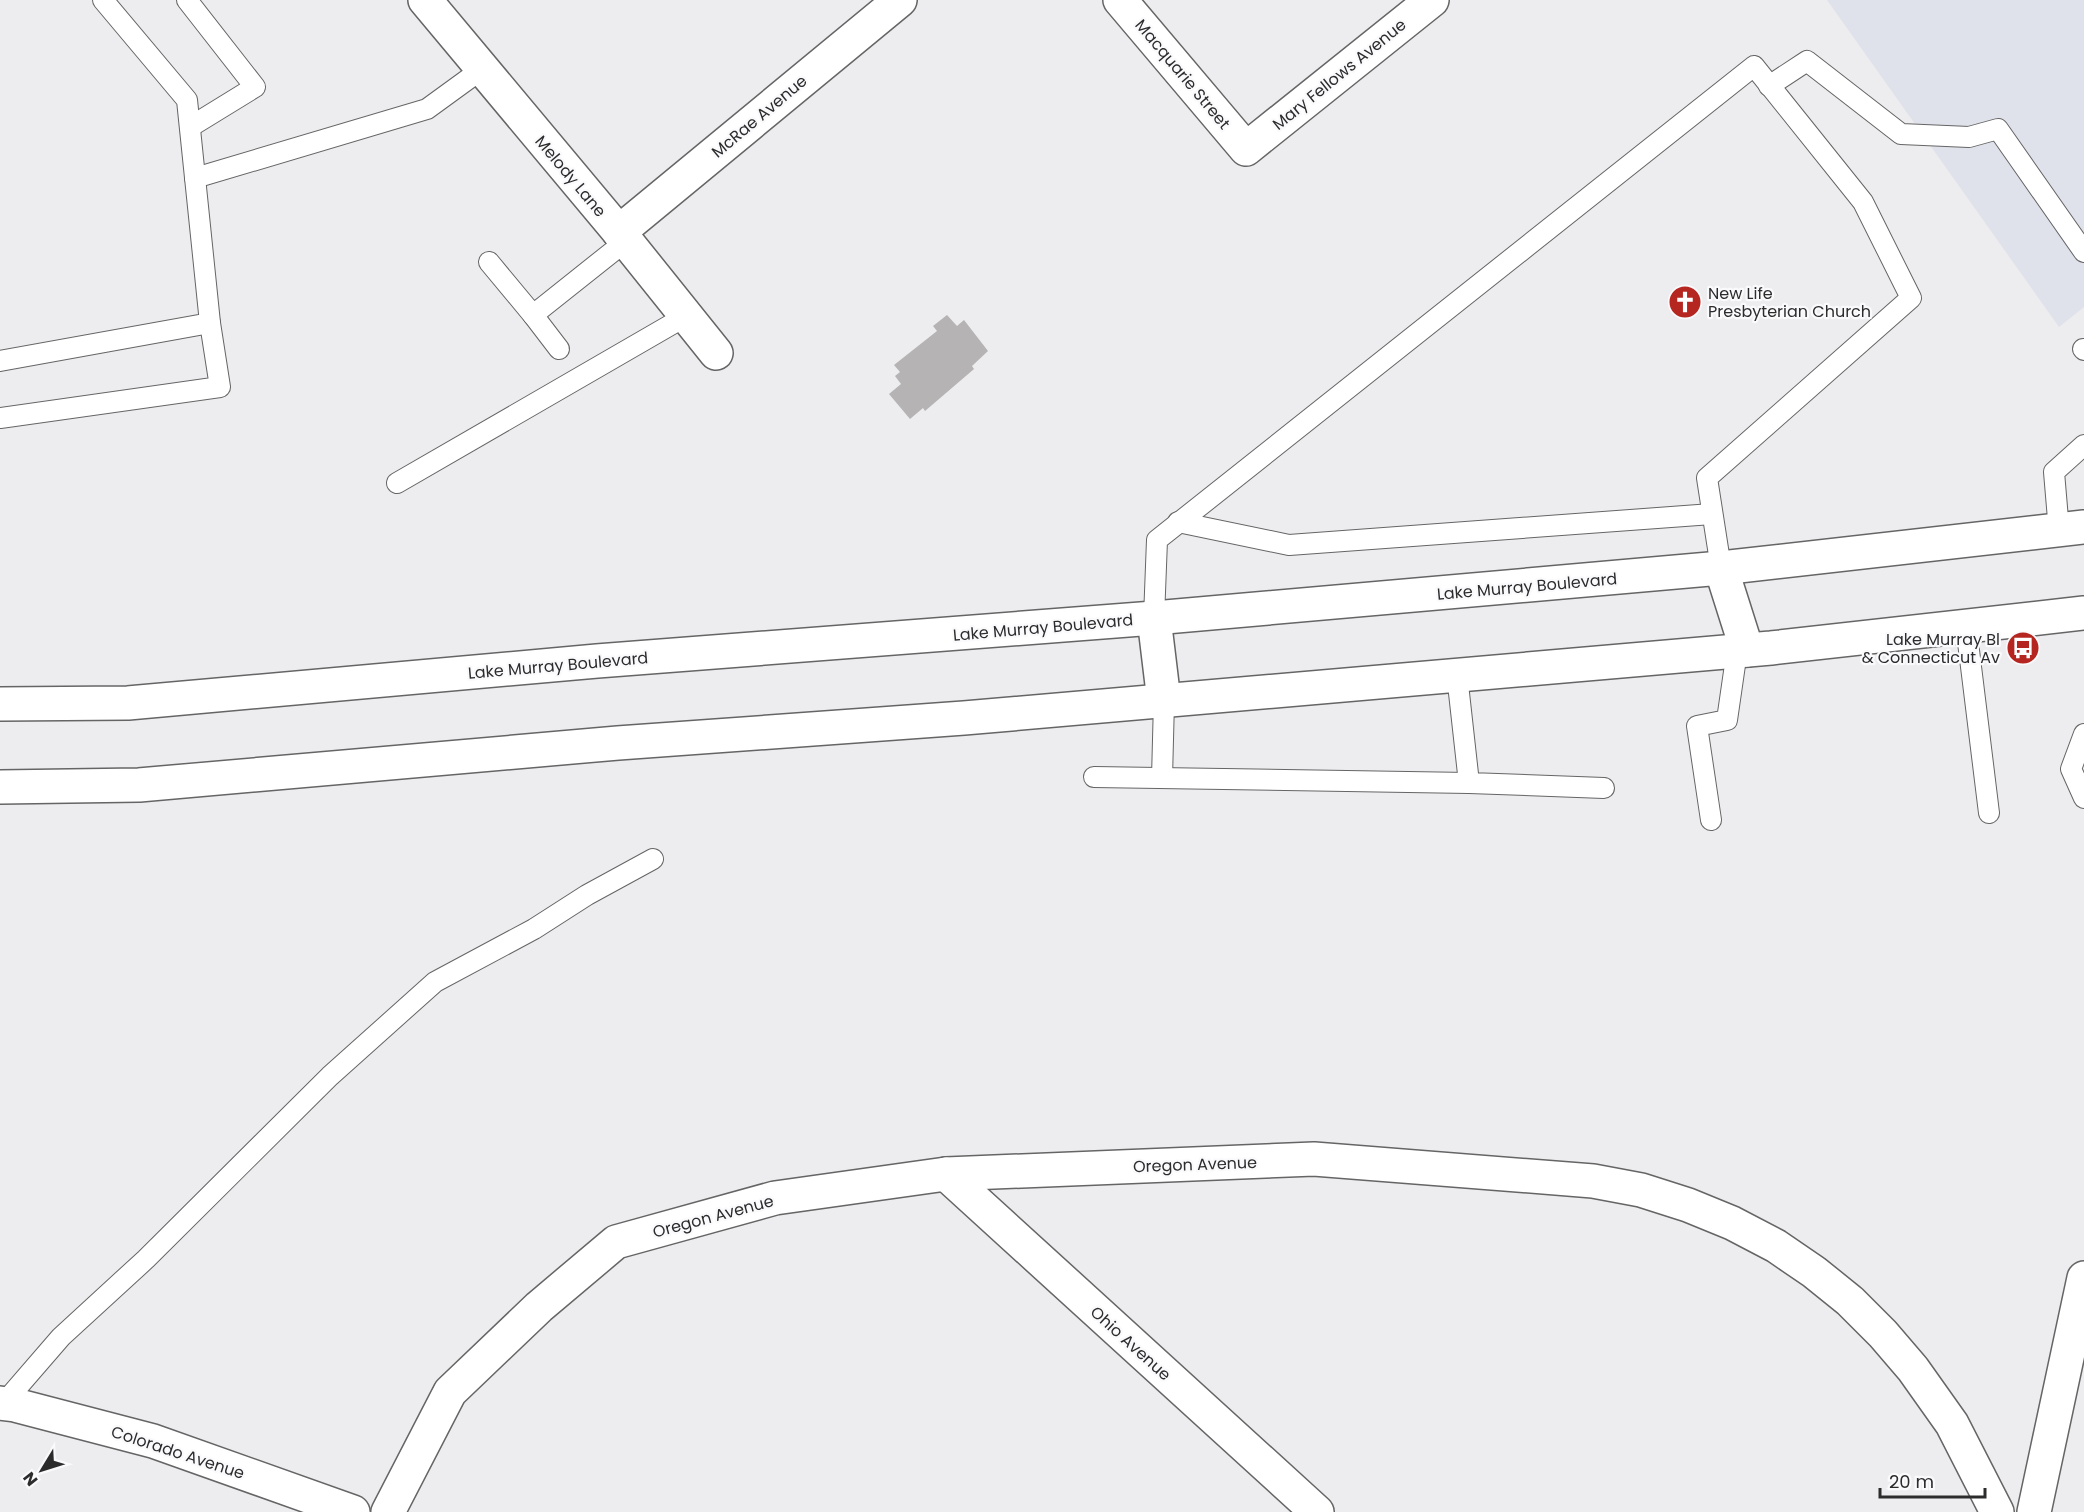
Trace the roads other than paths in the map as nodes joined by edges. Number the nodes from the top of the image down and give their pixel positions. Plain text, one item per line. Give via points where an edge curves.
1 (103, 0) edge
2 (187, 0) edge
3 (425, 0) edge
4 (900, 0) edge
5 (1120, 0) edge
6 (1432, 0) edge
7 (482, 69) junction
8 (1769, 86) junction
9 (190, 127) junction
10 (1246, 149) joint
11 (195, 178) junction
12 (622, 237) junction
13 (2084, 252) edge
14 (489, 262) dead end
15 (533, 315) junction
16 (686, 316) junction
17 (210, 323) junction
18 (559, 349) dead end
19 (716, 354) dead end
20 (0, 361) edge
21 (0, 418) edge
22 (2084, 445) edge
23 (397, 483) dead end
24 (1712, 513) junction
25 (1178, 522) junction
26 (2071, 529) edge
27 (1721, 568) junction
28 (2084, 613) edge
29 (1154, 618) junction
30 (1966, 626) junction
31 (1742, 650) junction
32 (1457, 675) junction
33 (1164, 701) junction
34 (0, 704) edge
35 (2084, 734) edge
36 (1094, 777) dead end
37 (1162, 778) junction
38 (1469, 783) junction
39 (0, 787) edge
40 (1604, 788) dead end
41 (2084, 798) edge
42 (1989, 813) dead end
43 (1711, 820) dead end
44 (653, 859) dead end
45 (946, 1174) junction
46 (2084, 1278) edge
47 (2, 1403) edge
48 (353, 1512) edge
49 (388, 1512) edge
50 (1317, 1512) edge
51 (1997, 1512) edge
52 (2034, 1512) edge

1 - 9 lane via 187,100
2 - 9 lane via 255,87
3 - 7 main road, Melody Lane
4 - 12 main road, McRae Avenue
5 - 10 main road, Macquarie Street
6 - 10 main road, Mary Fellows Avenue
7 - 11 lane via 427,109
7 - 12 main road, Melody Lane
8 - 13 lane via 1807,61 1901,134 1969,137 1998,129
8 - 24 lane via 1863,202 1911,298 1707,478
8 - 25 lane via 1754,66
9 - 11 lane
11 - 17 lane
12 - 15 lane
12 - 16 main road, Melody Lane
14 - 15 lane
15 - 18 lane
16 - 19 main road, Melody Lane
16 - 23 lane
17 - 20 lane
17 - 21 lane via 220,387
22 - 26 lane via 2054,472
24 - 25 lane via 1289,545
24 - 27 lane
25 - 29 lane via 1156,540
26 - 27 main road, Lake Murray Boulevard
27 - 29 main road, Lake Murray Boulevard
27 - 31 main road
28 - 30 main road
29 - 33 main road
29 - 34 main road, Lake Murray Boulevard via 597,661 128,703
30 - 31 main road
30 - 42 lane
31 - 32 main road
31 - 43 lane via 1727,720 1697,726
32 - 33 main road
32 - 38 lane
33 - 37 lane
33 - 39 main road via 140,785
35 - 41 lane via 2071,769
36 - 37 lane
37 - 38 lane
38 - 40 lane
44 - 47 lane via 435,982 330,1076 146,1259 61,1337
45 - 49 main road, Oregon Avenue via 775,1198 616,1242 539,1307 450,1392
45 - 50 main road, Ohio Avenue
45 - 51 main road, Oregon Avenue via 1314,1160 1593,1181 1641,1190 1688,1205 1776,1246 1850,1301 1913,1369 1952,1424
46 - 52 main road
47 - 48 main road, Colorado Avenue via 153,1441

